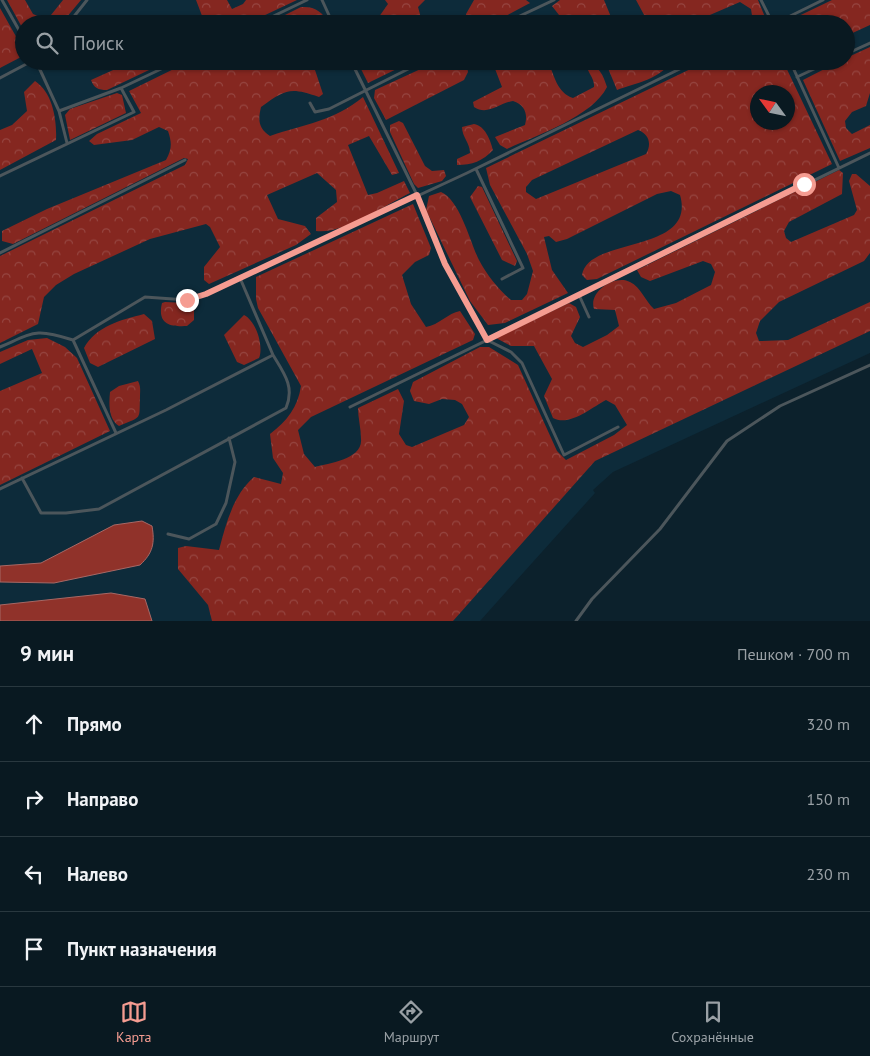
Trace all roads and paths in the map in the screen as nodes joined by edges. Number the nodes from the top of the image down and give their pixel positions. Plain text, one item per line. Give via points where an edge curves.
1 (2, 0) edge
2 (87, 0) edge
3 (307, 0) edge
4 (322, 0) edge
5 (554, 0) edge
6 (761, 0) edge
7 (823, 0) edge
8 (75, 15) edge
9 (276, 15) edge
10 (329, 15) edge
11 (522, 15) edge
12 (768, 15) edge
13 (792, 15) edge
14 (15, 23) edge
15 (870, 43) edge
16 (855, 50) edge
17 (15, 70) edge
18 (40, 70) edge
19 (159, 70) edge
20 (355, 70) edge
21 (405, 70) edge
22 (678, 70) edge
23 (794, 70) edge
24 (812, 70) edge
25 (797, 77) junction
26 (0, 78) edge
27 (121, 88) junction
28 (364, 89) junction
29 (310, 103) dead end
30 (59, 111) junction
31 (67, 143) junction
32 (870, 153) edge
33 (185, 160) dead end
34 (839, 168) junction
35 (476, 169) junction
36 (0, 176) edge
37 (417, 195) junction
38 (0, 253) edge
39 (240, 278) junction
40 (502, 280) dead end
41 (578, 295) junction
42 (589, 317) dead end
43 (73, 340) junction
44 (487, 340) junction
45 (0, 347) edge
46 (273, 355) junction
47 (870, 364) edge
48 (350, 407) dead end
49 (618, 427) dead end
50 (116, 433) junction
51 (229, 438) junction
52 (22, 478) junction
53 (0, 489) edge
54 (168, 534) dead end
55 (576, 621) edge

1 - 14 lane
2 - 8 lane
3 - 9 lane
4 - 10 lane
5 - 11 lane
6 - 12 lane
7 - 13 lane
15 - 16 lane
17 - 26 lane
18 - 30 lane
19 - 27 lane
20 - 28 lane
21 - 28 lane
22 - 35 lane
23 - 25 lane
24 - 25 lane
25 - 34 lane
27 - 30 lane
27 - 31 lane via 134,112
28 - 29 lane via 329,109 315,112
28 - 37 lane
30 - 31 lane
31 - 36 lane
32 - 34 lane
33 - 38 lane
34 - 41 lane
35 - 37 lane
35 - 40 lane via 523,268
37 - 39 lane
37 - 44 lane via 445,264
39 - 43 lane via 187,300 145,297
39 - 46 lane
41 - 42 lane
41 - 44 lane
43 - 45 lane via 36,331
43 - 50 lane
44 - 48 lane
44 - 49 lane via 511,352 522,363 564,455
46 - 50 lane
46 - 51 lane via 288,378 290,398 286,408
47 - 55 lane via 780,406 727,441 660,529 592,599
50 - 52 lane
51 - 52 lane via 99,509 41,513
51 - 54 lane via 235,462 226,503 216,524 189,539
52 - 53 lane

